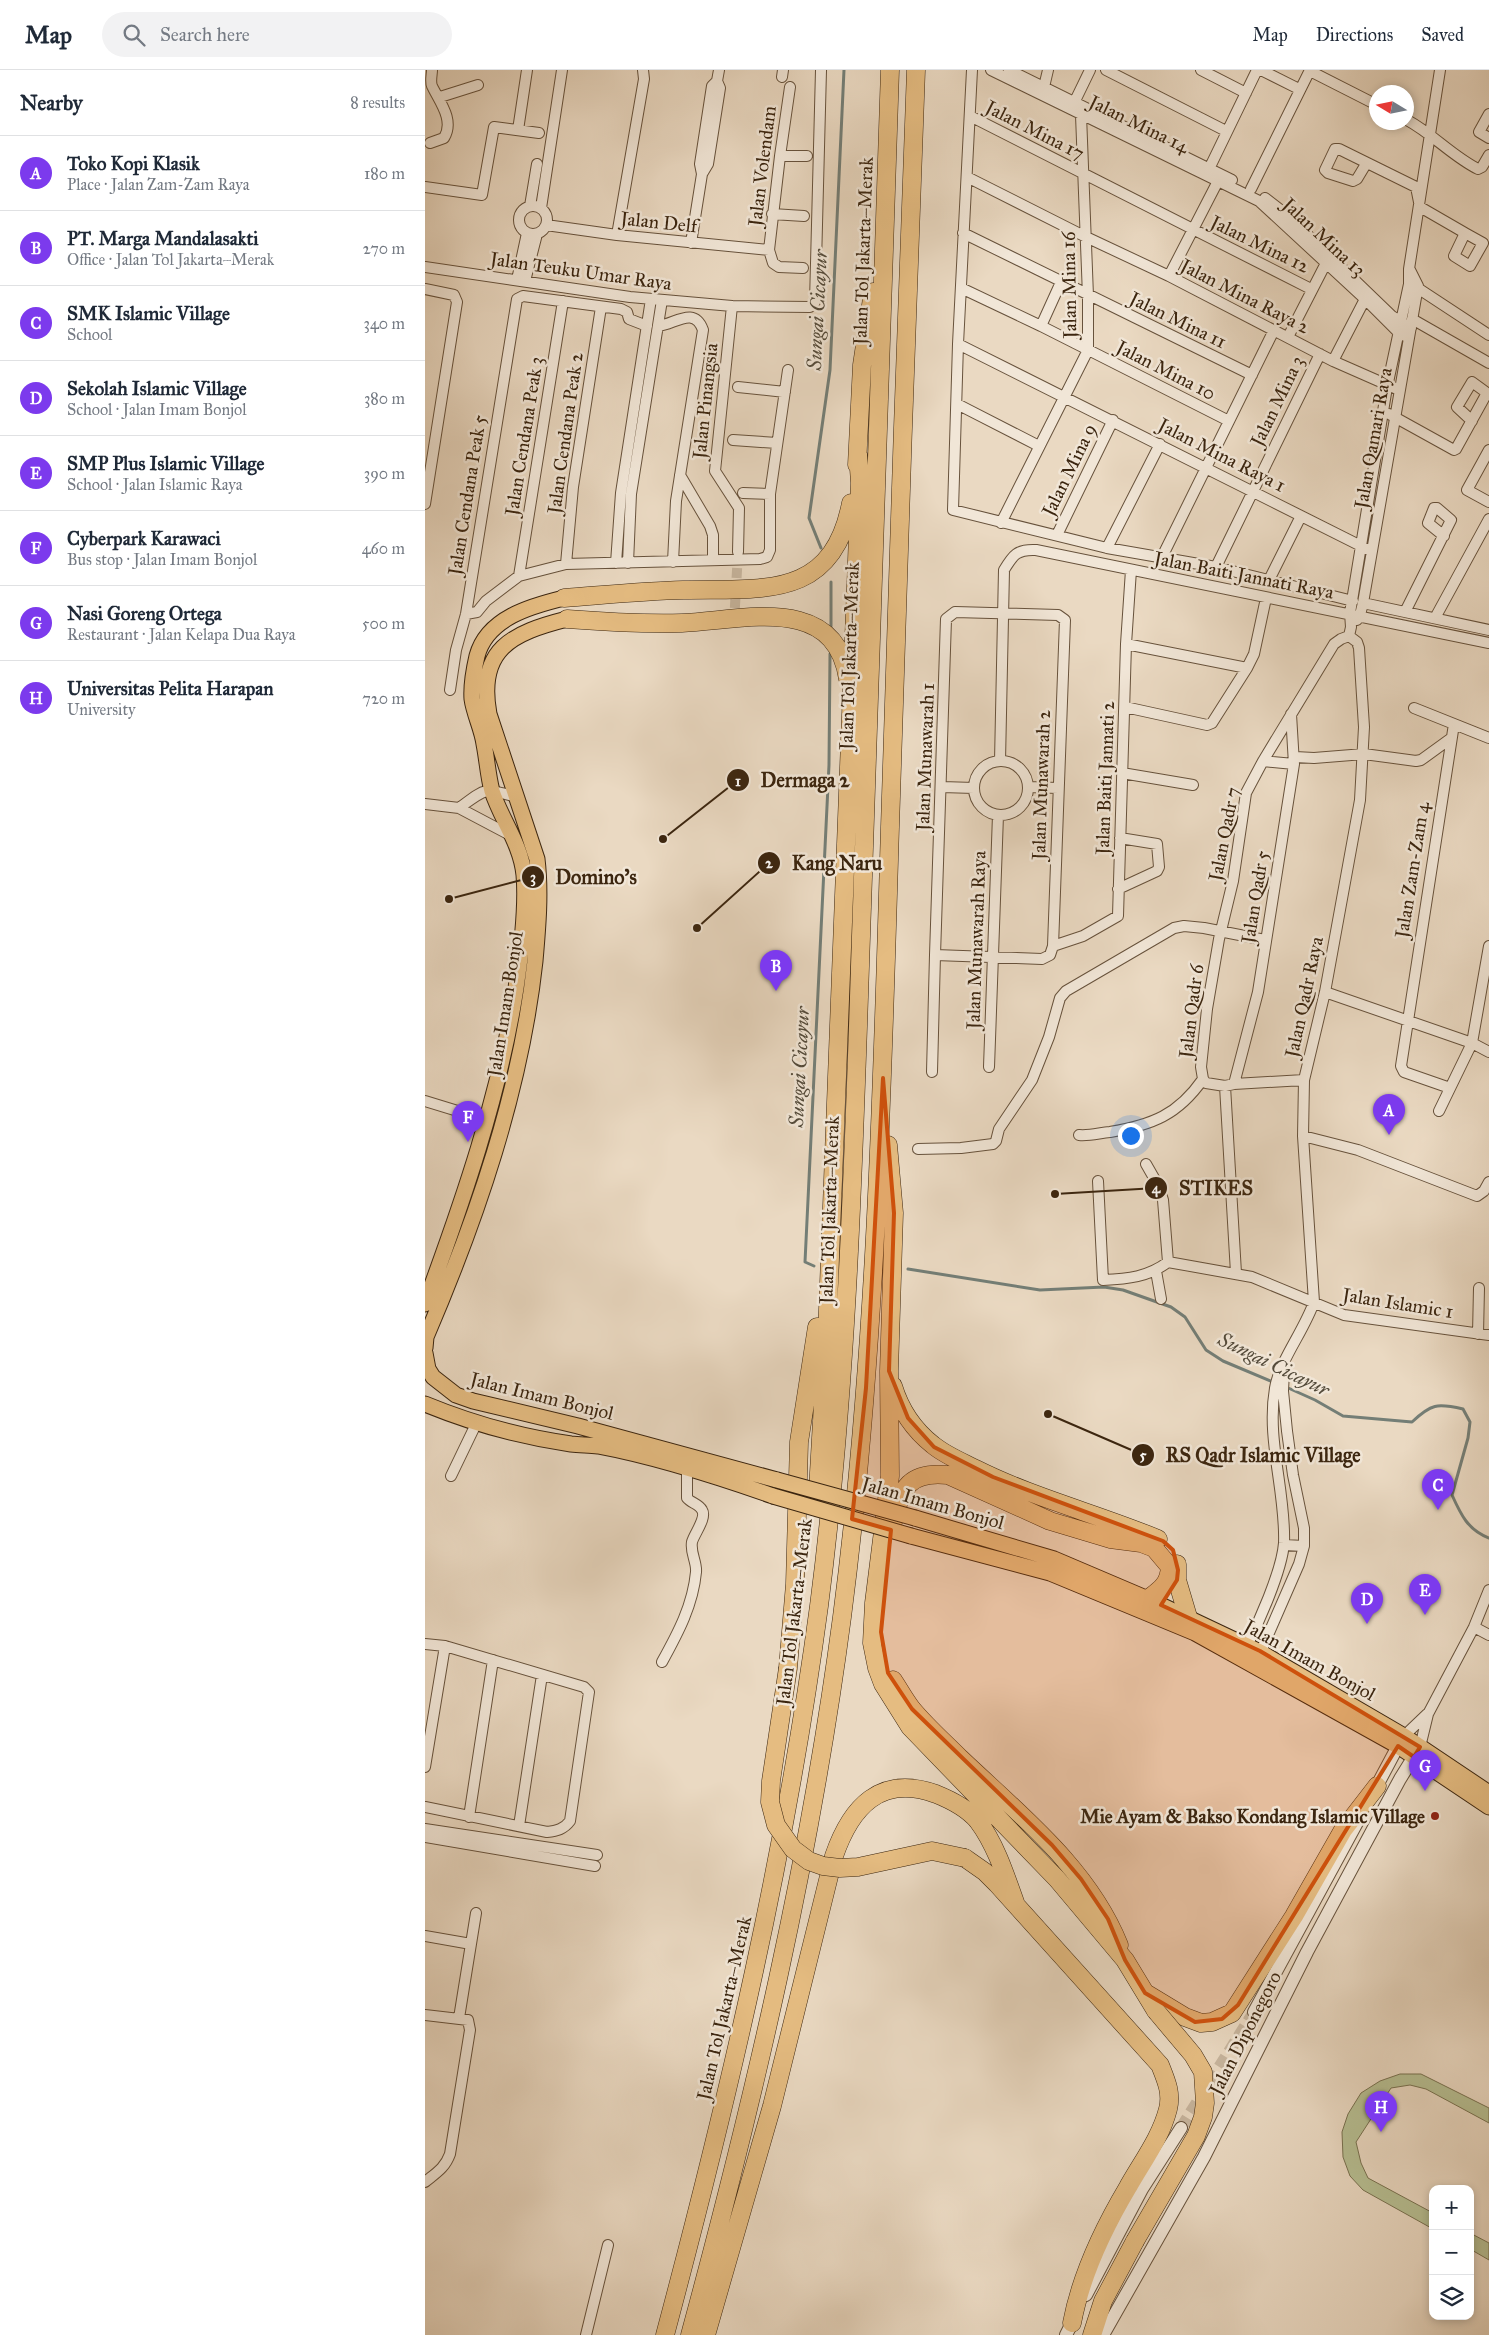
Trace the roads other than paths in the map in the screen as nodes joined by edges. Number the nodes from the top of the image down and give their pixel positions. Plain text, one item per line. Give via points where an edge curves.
1 (431, 70) edge
2 (527, 70) edge
3 (562, 70) edge
4 (643, 70) edge
5 (719, 70) edge
6 (821, 70) edge
7 (890, 70) edge
8 (916, 70) edge
9 (972, 70) edge
10 (991, 70) edge
11 (1009, 70) edge
12 (1048, 70) edge
13 (1090, 70) edge
14 (1106, 70) edge
15 (1201, 70) edge
16 (1257, 70) edge
17 (1261, 70) edge
18 (1440, 70) edge
19 (1310, 71) edge
20 (479, 85) dead end
21 (790, 87) dead end
22 (1044, 87) junction
23 (1299, 89) junction
24 (1245, 93) junction
25 (440, 97) junction
26 (1369, 101) edge
27 (1073, 103) junction
28 (1489, 114) edge
29 (1081, 115) junction
30 (970, 116) junction
31 (1414, 124) edge
32 (518, 130) junction
33 (1227, 131) junction
34 (539, 133) dead end
35 (1430, 134) junction
36 (1489, 138) edge
37 (430, 143) dead end
38 (1489, 154) edge
39 (780, 156) junction
40 (807, 156) dead end
41 (537, 164) dead end
42 (1366, 164) dead end
43 (1209, 169) junction
44 (1084, 174) junction
45 (967, 176) junction
46 (1218, 181) junction
47 (425, 187) edge
48 (1251, 189) junction
49 (885, 202) junction
50 (530, 206) junction
51 (541, 208) junction
52 (1420, 208) junction
53 (772, 214) junction
54 (804, 216) dead end
55 (546, 225) junction
56 (1192, 230) junction
57 (963, 233) junction
58 (1465, 233) dead end
59 (532, 234) junction
60 (617, 235) junction
61 (1086, 237) junction
62 (691, 243) junction
63 (769, 250) junction
64 (1326, 263) junction
65 (425, 267) edge
66 (803, 268) dead end
67 (1169, 276) junction
68 (521, 280) junction
69 (1061, 282) junction
70 (1414, 285) junction
71 (961, 288) junction
72 (1311, 289) junction
73 (425, 290) edge
74 (1088, 296) junction
75 (651, 299) junction
76 (1365, 299) junction
77 (662, 300) junction
78 (563, 301) junction
79 (732, 306) junction
80 (601, 307) junction
81 (647, 326) junction
82 (658, 326) junction
83 (1041, 326) junction
84 (1399, 327) junction
85 (1411, 328) junction
86 (1273, 330) junction
87 (1489, 335) edge
88 (1288, 337) junction
89 (958, 344) junction
90 (1088, 350) junction
91 (1319, 354) junction
92 (1333, 361) junction
93 (1489, 363) edge
94 (788, 370) dead end
95 (1252, 375) junction
96 (1387, 386) junction
97 (739, 387) dead end
98 (1399, 390) junction
99 (785, 392) junction
100 (1066, 397) junction
101 (957, 404) junction
102 (1383, 412) junction
103 (1394, 417) junction
104 (632, 419) junction
105 (1113, 420) junction
106 (1227, 420) junction
107 (643, 421) junction
108 (1472, 421) dead end
109 (733, 440) dead end
110 (777, 443) junction
111 (1160, 444) junction
112 (1039, 446) junction
113 (1489, 450) edge
114 (858, 454) junction
115 (625, 466) junction
116 (1206, 467) junction
117 (635, 468) junction
118 (680, 475) junction
119 (1252, 490) junction
120 (743, 493) dead end
121 (770, 494) junction
122 (425, 501) edge
123 (1489, 502) edge
124 (1301, 516) junction
125 (1489, 519) edge
126 (1001, 523) junction
127 (1057, 535) junction
128 (1444, 536) dead end
129 (1361, 546) junction
130 (1107, 548) junction
131 (1371, 551) junction
132 (738, 552) tunnel mouth
133 (1161, 557) junction
134 (713, 560) junction
135 (673, 562) junction
136 (616, 563) junction
137 (628, 563) junction
138 (567, 564) junction
139 (1216, 567) junction
140 (1131, 570) junction
141 (519, 576) junction
142 (1269, 580) junction
143 (564, 598) joint
144 (1266, 598) junction
145 (1358, 602) junction
146 (1003, 612) junction
147 (1405, 612) junction
148 (466, 614) junction
149 (1355, 614) junction
150 (1435, 618) junction
151 (567, 619) joint
152 (1489, 630) edge
153 (1350, 631) junction
154 (1489, 643) edge
155 (1126, 644) junction
156 (1247, 668) junction
157 (450, 690) dead end
158 (852, 706) junction
159 (1125, 707) junction
160 (1414, 708) dead end
161 (1291, 714) junction
162 (1454, 724) junction
163 (1489, 738) edge
164 (1450, 739) junction
165 (1364, 754) junction
166 (1294, 760) junction
167 (1000, 761) junction
168 (1263, 761) junction
169 (1122, 773) junction
170 (1193, 785) dead end
171 (942, 787) junction
172 (1027, 787) junction
173 (973, 788) junction
174 (1058, 788) junction
175 (492, 790) junction
176 (517, 797) junction
177 (425, 804) edge
178 (459, 808) junction
179 (998, 815) junction
180 (514, 838) junction
181 (1120, 838) junction
182 (1118, 888) junction
183 (1219, 936) junction
184 (1265, 940) junction
185 (1053, 946) junction
186 (1489, 946) edge
187 (935, 955) junction
188 (991, 956) junction
189 (1325, 992) junction
190 (1407, 1020) junction
191 (517, 1029) junction
192 (1472, 1044) junction
193 (1489, 1052) edge
194 (989, 1067) dead end
195 (932, 1072) dead end
196 (883, 1078) junction
197 (1304, 1080) junction
198 (1206, 1082) junction
199 (1230, 1085) junction
200 (1450, 1088) junction
201 (425, 1100) edge
202 (1439, 1111) dead end
203 (487, 1120) junction
204 (1079, 1135) dead end
205 (1303, 1136) junction
206 (918, 1149) dead end
207 (1146, 1164) dead end
208 (1098, 1181) dead end
209 (1489, 1182) edge
210 (832, 1208) junction
211 (1168, 1262) junction
212 (1156, 1271) junction
213 (1236, 1273) junction
214 (1479, 1288) dead end
215 (1161, 1299) dead end
216 (1314, 1302) junction
217 (425, 1304) edge
218 (1478, 1334) junction
219 (1489, 1335) edge
220 (425, 1348) edge
221 (425, 1353) edge
222 (889, 1371) junction
223 (1279, 1390) junction
224 (425, 1392) edge
225 (425, 1404) edge
226 (477, 1422) junction
227 (603, 1442) junction
228 (687, 1469) junction
229 (451, 1476) dead end
230 (1284, 1545) junction
231 (1304, 1546) junction
232 (1177, 1580) junction
233 (1489, 1590) edge
234 (819, 1602) junction
235 (1154, 1602) junction
236 (1485, 1614) edge
237 (1188, 1617) junction
238 (1474, 1627) junction
239 (1489, 1635) edge
240 (425, 1644) edge
241 (445, 1646) junction
242 (1251, 1655) junction
243 (493, 1660) junction
244 (662, 1662) dead end
245 (542, 1675) junction
246 (1427, 1714) junction
247 (1401, 1741) junction
248 (1417, 1752) junction
249 (425, 1767) edge
250 (1377, 1786) junction
251 (1489, 1793) edge
252 (425, 1807) edge
253 (1489, 1807) edge
254 (469, 1817) junction
255 (519, 1826) junction
256 (425, 1829) edge
257 (425, 1837) edge
258 (1016, 1905) junction
259 (476, 1913) dead end
260 (425, 1936) edge
261 (471, 1944) junction
262 (1125, 1960) junction
263 (1145, 1992) junction
264 (1254, 2012) tunnel mouth
265 (425, 2016) edge
266 (459, 2018) junction
267 (1181, 2128) tunnel mouth
268 (425, 2182) edge
269 (608, 2245) dead end
270 (1069, 2329) edge
271 (586, 2335) edge
272 (665, 2335) edge
273 (690, 2335) edge
274 (706, 2335) edge
275 (1092, 2335) edge
276 (1103, 2335) edge

1 - 25 street via 431,84
2 - 32 street
3 - 51 street
4 - 60 street
5 - 62 street via 717,81 712,86
6 - 79 street, Jalan Teuku Umar Raya via 815,302 810,307
7 - 49 highway, Jalan Tol Jakarta–Merak
8 - 196 highway
9 - 30 street
10 - 29 street, Jalan Mina 14
11 - 22 street
12 - 22 street
13 - 27 street
14 - 33 street
15 - 24 street
16 - 24 street
17 - 23 street
18 - 35 street
19 - 23 street
19 - 26 street
20 - 25 street
21 - 39 street, Jalan Volendam
22 - 27 street
23 - 48 street
24 - 33 street
25 - 37 street via 448,127 444,138
27 - 43 street
28 - 36 street via 1479,132
29 - 44 street, Jalan Mina 16
29 - 46 street, Jalan Mina 14
30 - 44 street, Jalan Mina 17
30 - 45 street
31 - 35 street
32 - 34 street
32 - 47 street via 494,127 482,195
33 - 43 street
35 - 38 street via 1465,163 1478,169
35 - 52 street
39 - 40 street
39 - 53 street, Jalan Volendam
41 - 50 street
42 - 52 street via 1416,187
43 - 48 street
44 - 56 street, Jalan Mina 17
44 - 61 street, Jalan Mina 16
45 - 57 street
45 - 61 street, Jalan Mina Raya 2
46 - 56 street
46 - 64 street, Jalan Mina 13 via 1266,207
48 - 84 street via 1287,215
49 - 114 highway via 862,365
49 - 234 highway, Jalan Tol Jakarta–Merak via 845,1344
50 - 51 street
50 - 59 street via 522,210 519,219 520,227
51 - 55 street via 547,216
52 - 58 street
52 - 70 street via 1409,269
53 - 54 street
53 - 63 street, Jalan Volendam
55 - 59 street
55 - 60 street, Jalan Delf
56 - 67 street
56 - 72 street, Jalan Mina 12
57 - 69 street, Jalan Mina 11
57 - 71 street
59 - 68 street
60 - 62 street, Jalan Delf
61 - 67 street, Jalan Mina Raya 2
61 - 74 street, Jalan Mina 16
62 - 63 street, Jalan Delf
63 - 66 street via 773,262 779,267
64 - 72 street
64 - 76 street, Jalan Mina 13
65 - 68 street, Jalan Teuku Umar Raya
67 - 86 street, Jalan Mina Raya 2
68 - 75 street, Jalan Teuku Umar Raya
69 - 74 street, Jalan Mina 11
69 - 83 street
70 - 84 street, Jalan Qamari Raya
70 - 85 street, Jalan Qamari Raya
70 - 87 street
71 - 83 street, Jalan Mina 10
71 - 89 street
72 - 88 street
73 - 122 street via 454,295 457,302
74 - 90 street, Jalan Mina 16
74 - 95 street, Jalan Mina 11
75 - 77 street, Jalan Teuku Umar Raya
75 - 81 street
76 - 84 street, Jalan Mina 13
76 - 92 street
77 - 79 street, Jalan Teuku Umar Raya
77 - 82 street
78 - 80 street
78 - 141 street, Jalan Cendana Peak 3
78 - 148 street, Jalan Cendana Peak 5 via 523,296 514,304
79 - 132 street, Jalan Pinangsia via 715,471 739,508
80 - 81 street via 621,309 627,312 629,319
80 - 138 street, Jalan Cendana Peak 2 via 573,486
81 - 104 street
82 - 107 street
82 - 118 street via 680,317 693,318 703,330
83 - 90 street, Jalan Mina 10
84 - 85 street
84 - 96 street, Jalan Qamari Raya
85 - 93 street
85 - 98 street, Jalan Qamari Raya
86 - 88 street, Jalan Mina Raya 2
86 - 95 street
88 - 91 street, Jalan Mina Raya 2
89 - 100 street, Jalan Mina Raya 1
89 - 101 street
90 - 100 street, Jalan Mina 16
90 - 106 street, Jalan Mina 10
91 - 92 street, Jalan Mina Raya 2
91 - 119 street, Jalan Mina 3
92 - 96 street, Jalan Mina Raya 2
94 - 99 street
95 - 106 street
96 - 98 street, Jalan Mina Raya 2
96 - 102 street, Jalan Qamari Raya
97 - 99 street
98 - 103 street, Jalan Qamari Raya
99 - 110 street
100 - 105 street, Jalan Mina Raya 1
100 - 112 street, Jalan Mina 16
101 - 112 street
101 - 126 street via 952,508 957,513
102 - 103 street
102 - 129 street, Jalan Qamari Raya
103 - 108 street via 1452,450 1456,449
103 - 131 street, Jalan Qamari Raya
104 - 107 street
104 - 115 street
105 - 111 street, Jalan Mina Raya 1
105 - 127 street, Jalan Mina 9
106 - 116 street
107 - 117 street
109 - 110 street
110 - 121 street
111 - 116 street, Jalan Mina Raya 1
111 - 130 street
112 - 126 street, Jalan Mina 16
113 - 123 street via 1467,490
114 - 143 highway via 847,524 831,555 813,572 781,586 758,590 682,590
114 - 158 highway via 860,483
115 - 117 street
115 - 136 street
116 - 119 street, Jalan Mina Raya 1
116 - 133 street
117 - 137 street
118 - 134 street via 710,526
118 - 135 street via 675,501
119 - 124 street, Jalan Mina Raya 1
119 - 139 street, Jalan Mina 3
120 - 121 street
121 - 134 street via 770,550 767,557
124 - 129 street, Jalan Mina Raya 1
124 - 142 street
125 - 150 street
126 - 127 street
127 - 130 street
128 - 147 street
129 - 131 street, Jalan Mina Raya 1
129 - 145 street, Jalan Qamari Raya
130 - 133 street
131 - 145 street, Jalan Qamari Raya
133 - 139 street
134 - 135 street
135 - 137 street
136 - 137 street
136 - 138 street
138 - 141 street
139 - 142 street
140 - 144 street, Jalan Baiti Jannati Raya
140 - 146 street via 1023,550 1012,557 1004,570
140 - 155 street, Jalan Baiti Jannati 2
141 - 148 street via 477,612
142 - 145 street
143 - 175 main road, Jalan Imam Bonjol via 514,614 486,638 478,654 473,699
144 - 149 street, Jalan Baiti Jannati Raya
144 - 156 street via 1254,654
145 - 147 street
145 - 149 street, Jalan Qamari Raya
146 - 167 street
146 - 171 street, Jalan Munawarah 1 via 955,612 946,619
146 - 174 street, Jalan Munawarah 2 via 1058,614 1065,620
147 - 150 street
148 - 157 street, Jalan Cendana Peak 5
149 - 153 street, Jalan Qamari Raya
149 - 154 street, Jalan Baiti Jannati Raya
150 - 152 street
151 - 158 highway via 638,624 705,622 764,615 797,620 820,629 833,643 845,668
151 - 176 main road, Jalan Imam Bonjol via 531,628 506,643 488,675 486,701 489,714
153 - 161 street, Jalan Qadr 7 via 1334,644
153 - 165 street, Jalan Qadr Raya via 1359,648
155 - 156 street
155 - 159 street, Jalan Baiti Jannati 2
156 - 159 street via 1212,723 1207,725
158 - 210 highway
159 - 169 street, Jalan Baiti Jannati 2
160 - 162 street
161 - 166 street, Jalan Qadr 5
161 - 168 street, Jalan Qadr 7
162 - 163 street
162 - 164 street, Jalan Zam-Zam 4
164 - 165 street via 1421,760
164 - 190 street, Jalan Zam-Zam 4
165 - 166 street
165 - 189 street, Jalan Qadr Raya via 1360,800
166 - 168 street
166 - 184 street, Jalan Qadr 5
167 - 172 street via 1019,768
167 - 173 street via 985,766 979,772
168 - 183 street, Jalan Qadr 7 via 1246,793 1233,881
169 - 170 street
169 - 181 street, Jalan Baiti Jannati 2
171 - 173 street
171 - 187 street, Jalan Munawarah 1
172 - 174 street
172 - 179 street via 1019,808 1009,814
173 - 179 street via 980,806
174 - 185 street, Jalan Munawarah 2
175 - 176 street
175 - 178 street via 481,792
175 - 180 main road, Jalan Imam Bonjol
176 - 191 main road, Jalan Imam Bonjol via 535,851 539,875 538,933
177 - 178 street
178 - 180 street
179 - 188 street, Jalan Munawarah Raya
180 - 191 main road, Jalan Imam Bonjol via 524,874
181 - 182 street, Jalan Baiti Jannati 2
181 - 182 street via 1157,844 1159,867 1157,871
182 - 185 street, Jalan Baiti Jannati 2 via 1118,916 1083,936
183 - 184 street
183 - 198 street, Jalan Qadr 6 via 1201,1067
183 - 206 street via 1204,928 1174,928 1066,991 1060,998 1032,1080 999,1129 996,1141 961,1148
184 - 199 street, Jalan Qadr 5 via 1258,992
185 - 188 street via 1050,955 1042,958
186 - 192 street
187 - 188 street
187 - 195 street, Jalan Munawarah 1
188 - 194 street, Jalan Munawarah Raya
189 - 190 street
189 - 197 street, Jalan Qadr Raya
190 - 192 street
190 - 200 street, Jalan Zam-Zam 4 via 1402,1070
191 - 203 main road, Jalan Imam Bonjol
191 - 220 main road, Jalan Imam Bonjol via 502,1125 457,1265 426,1337
192 - 193 street
192 - 200 street
196 - 222 highway via 894,1213
196 - 273 highway via 866,1388 843,1613 821,1763 775,1991 731,2181
197 - 199 street
197 - 205 street, Jalan Qadr Raya
198 - 199 street
198 - 204 street via 1157,1121 1096,1135
199 - 213 street, Jalan Qadr 5
200 - 202 street
201 - 203 street
203 - 217 main road, Jalan Imam Bonjol via 463,1202
205 - 209 street via 1359,1150 1477,1196
205 - 216 street, Jalan Qadr Raya
207 - 211 street via 1163,1200
208 - 212 street via 1103,1280 1131,1278
210 - 234 highway via 817,1489
210 - 258 highway, bridge via 799,1442 795,1584 788,1668 771,1781 770,1802 776,1825 793,1849 809,1861 823,1866 858,1867 932,1851 965,1858 985,1872
211 - 212 street
211 - 213 street, Jalan Islamic 1
212 - 215 street
213 - 216 street, Jalan Islamic 1
214 - 218 street
216 - 218 street, Jalan Islamic 1 via 1344,1315
216 - 223 street, Jalan Qadr Raya via 1282,1371
218 - 219 street, Jalan Islamic 1
221 - 227 main road, Jalan Imam Bonjol via 433,1378 456,1395
222 - 232 highway via 896,1395 908,1418 934,1447 993,1477 1163,1541 1173,1550 1177,1560
222 - 262 highway via 890,1476 872,1643 883,1684 909,1727 1057,1879
223 - 230 street, Jalan Qadr Raya via 1273,1404
223 - 231 street, Jalan Qadr Raya via 1305,1528
224 - 227 main road via 508,1421
225 - 226 main road, Jalan Imam Bonjol
226 - 227 main road, Jalan Imam Bonjol via 571,1444
226 - 229 street
227 - 228 main road, Jalan Imam Bonjol
227 - 235 main road, Jalan Imam Bonjol, bridge via 777,1480 915,1518 1054,1559
228 - 242 main road, Jalan Imam Bonjol, bridge via 911,1536 1050,1573
228 - 244 street via 687,1498 703,1510 692,1542 691,1555 697,1569 689,1607
230 - 231 street
230 - 242 street, Jalan Qadr Raya
231 - 242 street, Jalan Qadr Raya via 1299,1564
232 - 235 highway
232 - 237 highway
233 - 236 street
234 - 272 highway, Jalan Tol Jakarta–Merak via 794,1772 754,1982
235 - 237 main road, Jalan Imam Bonjol
235 - 262 highway via 1170,1578 1170,1567 1154,1548 1141,1543 1110,1539 1050,1521 949,1475 935,1474 909,1482 896,1507 882,1600 881,1632 888,1673 912,1709 1052,1845 1081,1879 1108,1919
236 - 238 street
237 - 242 main road, Jalan Imam Bonjol
238 - 239 street
238 - 246 street
240 - 241 street
241 - 243 street
241 - 249 street
242 - 247 main road, Jalan Imam Bonjol
243 - 245 street
243 - 254 street
245 - 255 street
245 - 255 street via 587,1689 590,1696 570,1821 566,1826 547,1832
246 - 247 street
246 - 248 street
247 - 248 main road, Jalan Imam Bonjol
247 - 250 street, Jalan Diponegoro
248 - 251 main road
248 - 253 main road
248 - 276 street, Jalan Diponegoro via 1307,1952 1204,2157
250 - 263 highway via 1343,1830 1294,1916 1232,2013 1201,2023
250 - 264 street, Jalan Diponegoro
252 - 254 street
254 - 255 street
256 - 257 street via 596,1860
258 - 270 highway via 1160,2065 1169,2087 1168,2108 1153,2144 1081,2279
258 - 274 highway via 985,1830 976,1819 948,1799 925,1790 894,1789 868,1800 852,1816 834,1856 772,2106
259 - 261 street
260 - 261 street
261 - 266 street
262 - 263 highway
263 - 275 highway, bridge via 1203,2072 1203,2117 1196,2136 1103,2301
265 - 266 street
266 - 268 street via 468,2020 470,2030 450,2154 447,2164
267 - 270 street via 1101,2263
269 - 271 street

